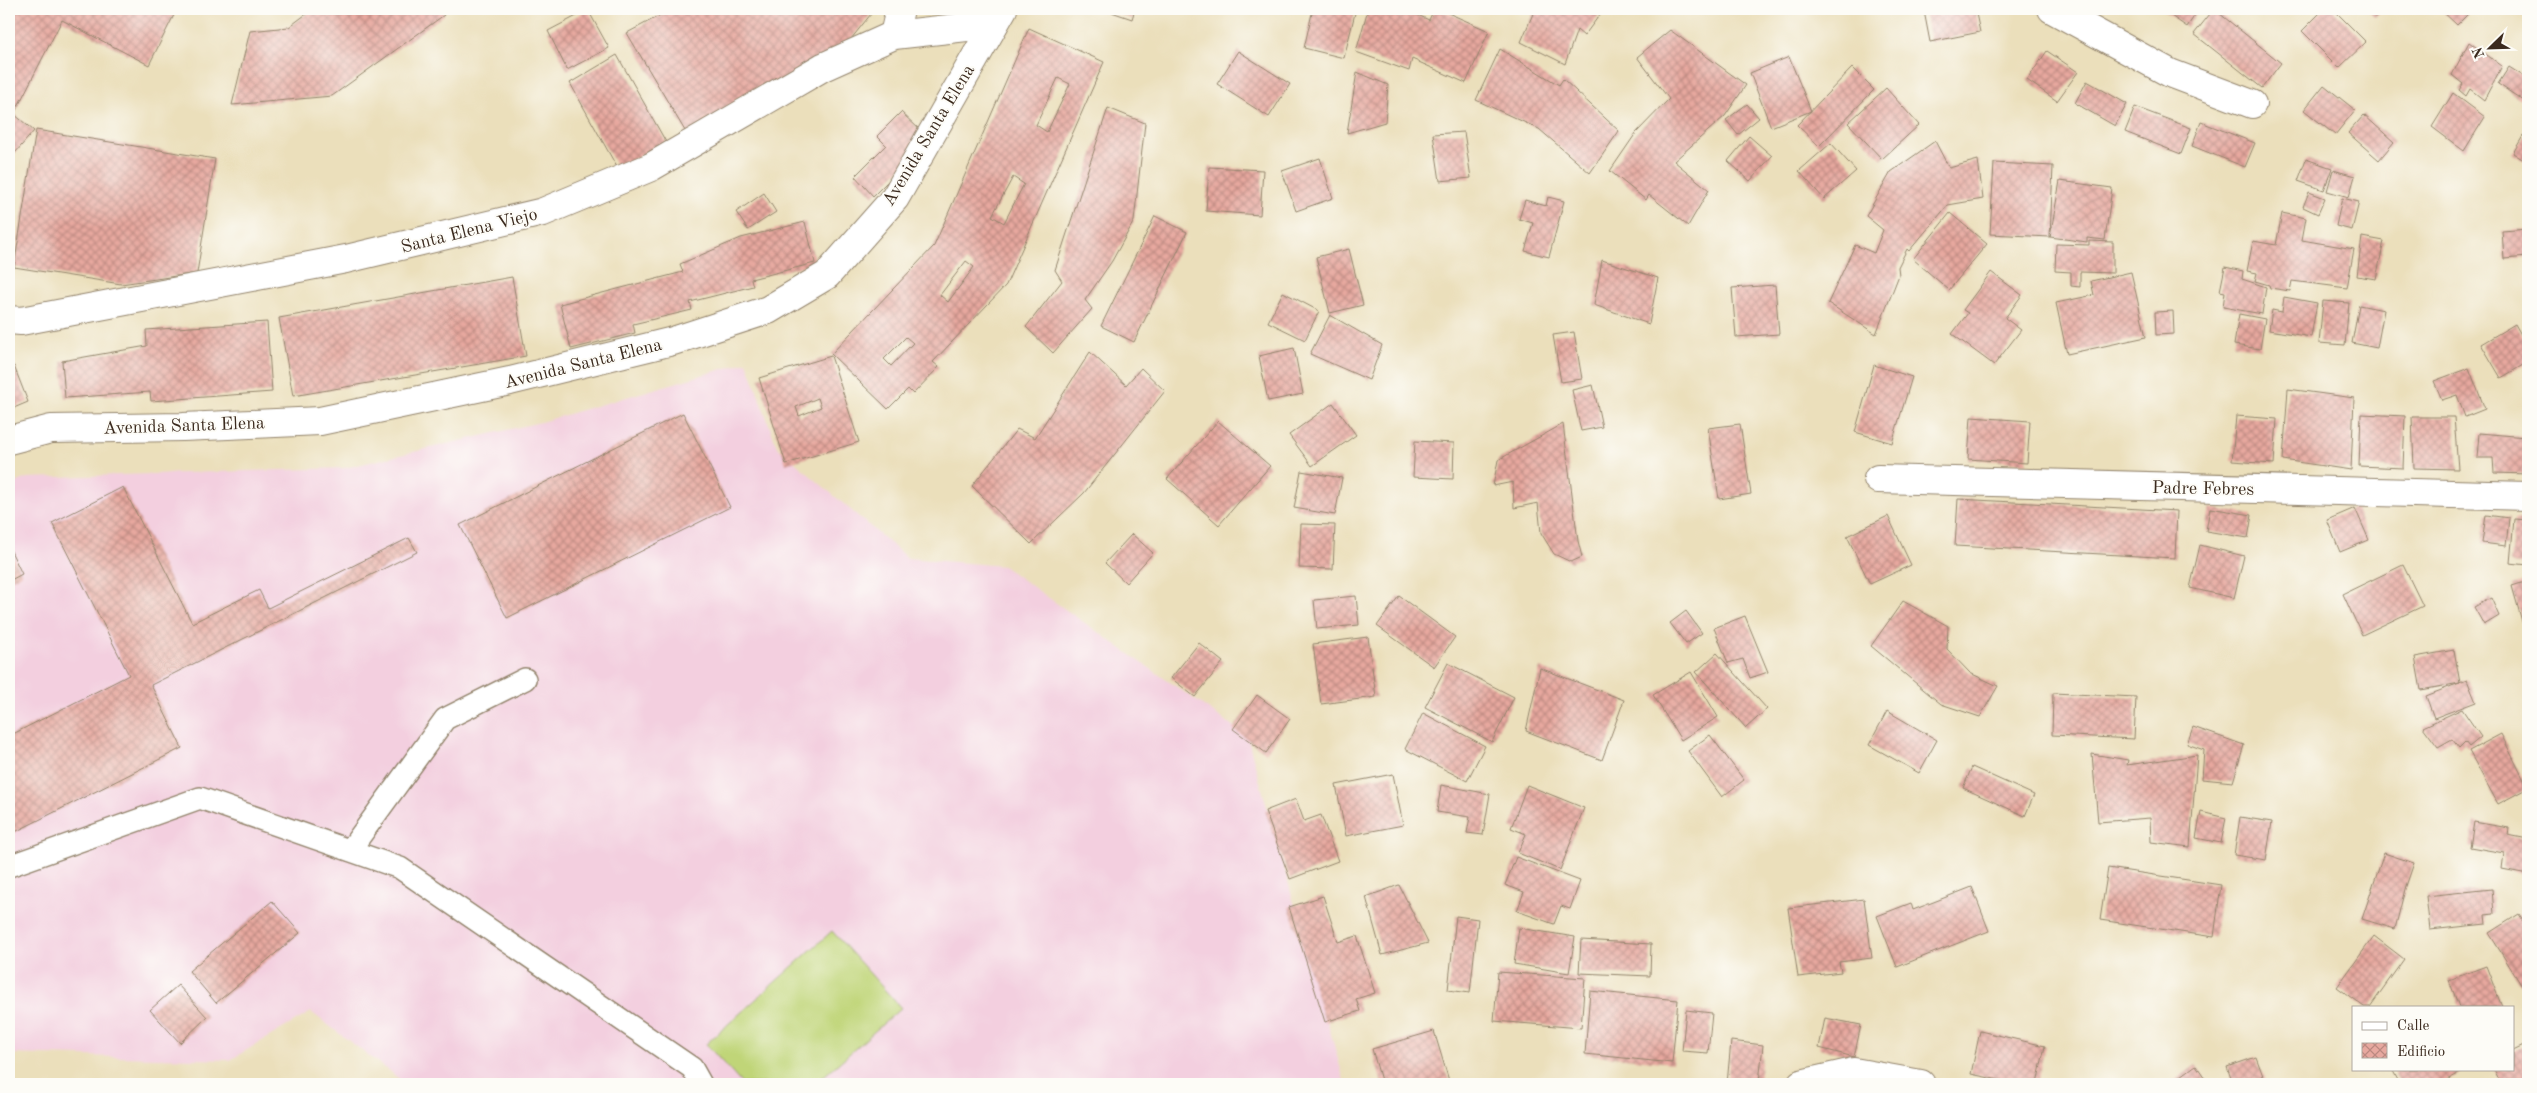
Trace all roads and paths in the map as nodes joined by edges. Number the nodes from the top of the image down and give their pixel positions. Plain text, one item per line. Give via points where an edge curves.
1 (2052, 9) edge
2 (999, 16) edge
3 (897, 22) edge
4 (2252, 104) dead end
5 (9, 320) edge
6 (9, 440) edge
7 (1878, 479) dead end
8 (2528, 496) edge
9 (525, 679) dead end
10 (350, 850) junction
11 (9, 866) edge
12 (702, 1084) edge
13 (1802, 1084) edge
14 (1921, 1084) edge

1 - 4 street via 2170,73
2 - 3 street, Santa Elena Viejo
2 - 6 street, Avenida Santa Elena via 895,198 827,275 768,310 673,341 491,386 320,421 51,429
3 - 5 street, Santa Elena Viejo via 651,167 543,212 346,259 21,321
7 - 8 street, Padre Febres
9 - 10 lane via 445,719
10 - 11 lane via 200,798
10 - 12 lane via 400,868 692,1068
13 - 14 street via 1854,1072

